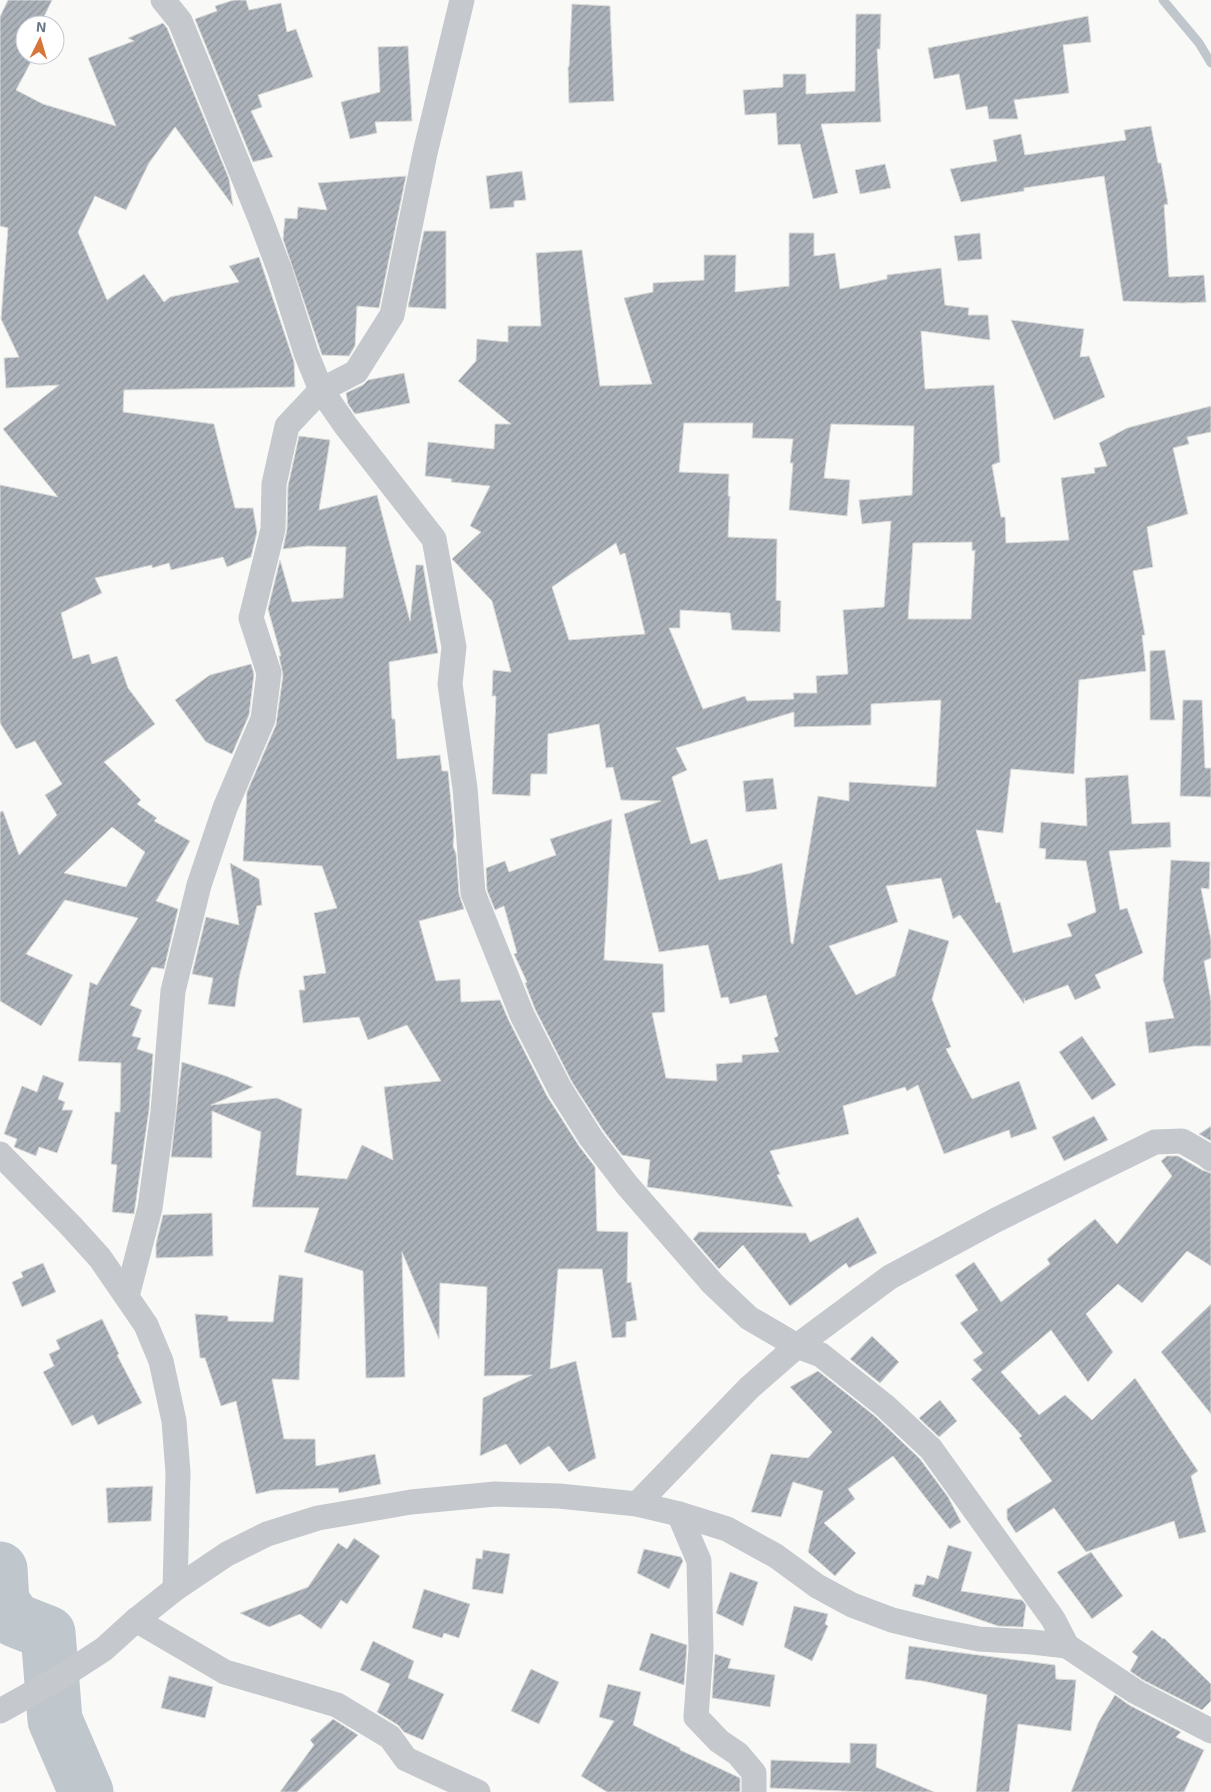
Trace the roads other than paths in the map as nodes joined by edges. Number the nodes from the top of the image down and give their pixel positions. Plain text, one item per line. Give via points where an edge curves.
1 (162, 0) edge
2 (462, 0) edge
3 (322, 390) junction
4 (0, 1154) edge
5 (1211, 1159) edge
6 (127, 1296) junction
7 (798, 1346) junction
8 (636, 1504) junction
9 (679, 1514) junction
10 (175, 1589) junction
11 (136, 1620) junction
12 (1067, 1646) junction
13 (0, 1711) edge
14 (1211, 1731) edge
15 (478, 1792) edge
16 (754, 1792) edge

1 - 3 street via 180,21 260,218 306,354
2 - 3 street via 425,153 392,315 356,372
3 - 6 street via 287,426 274,484 273,529 251,618 269,673 263,719 225,808 199,885 175,982 150,1208
3 - 7 street via 434,539 454,647 450,684 465,788 473,893 522,1015 560,1088 591,1138 627,1185 719,1290 749,1318
4 - 6 street via 100,1258
5 - 7 street via 1182,1141 1155,1142 996,1220 890,1277
6 - 10 street via 146,1325 161,1361 174,1421 178,1473
7 - 8 street via 749,1388
7 - 12 street via 821,1355 932,1449 1053,1619
8 - 9 street
8 - 10 street via 559,1496 495,1494 411,1502 318,1518 267,1534 227,1554
9 - 12 street via 727,1529 776,1556 817,1586 852,1605 892,1620 979,1639
9 - 16 street via 699,1561 701,1649 696,1717 719,1741 738,1754 754,1773
10 - 11 street
11 - 13 street via 104,1649
11 - 15 street via 225,1672 337,1705 390,1737 406,1759
12 - 14 street via 1136,1692

